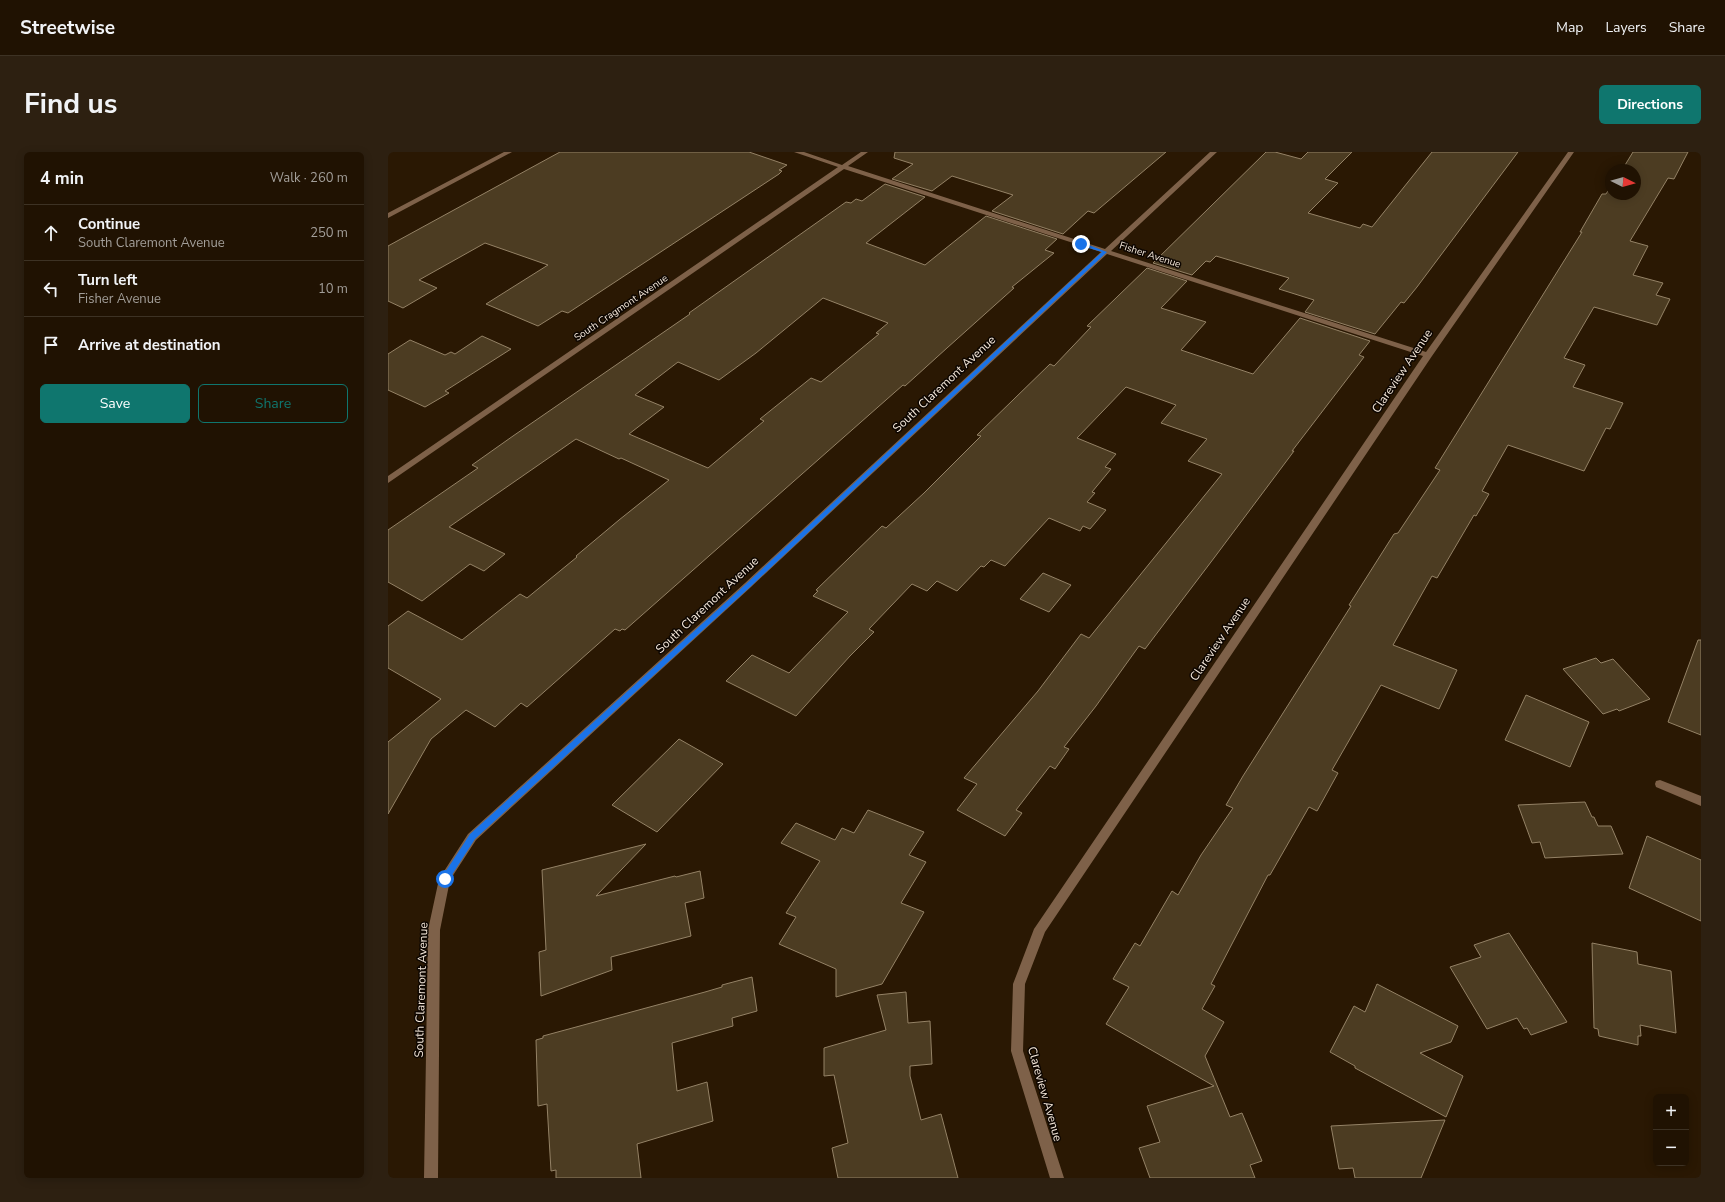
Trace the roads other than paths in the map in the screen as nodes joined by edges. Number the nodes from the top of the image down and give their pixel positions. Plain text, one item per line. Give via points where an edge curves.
1 (509, 152) edge
2 (797, 152) edge
3 (865, 152) edge
4 (1214, 152) edge
5 (1571, 152) edge
6 (843, 167) junction
7 (388, 216) edge
8 (1105, 252) junction
9 (1428, 355) junction
10 (388, 480) edge
11 (1660, 784) dead end
12 (1701, 801) edge
13 (431, 1178) edge
14 (1057, 1178) edge

1 - 7 street
2 - 6 street, Fisher Avenue
3 - 6 street, South Cragmont Avenue
4 - 8 street, South Claremont Avenue
5 - 9 street, Clareview Avenue
6 - 8 street, Fisher Avenue
6 - 10 street, South Cragmont Avenue
8 - 9 street, Fisher Avenue
8 - 13 street, South Claremont Avenue via 748,585 472,836 445,879 434,930
9 - 14 street, Clareview Avenue via 1040,929 1019,984 1018,1051
11 - 12 street

